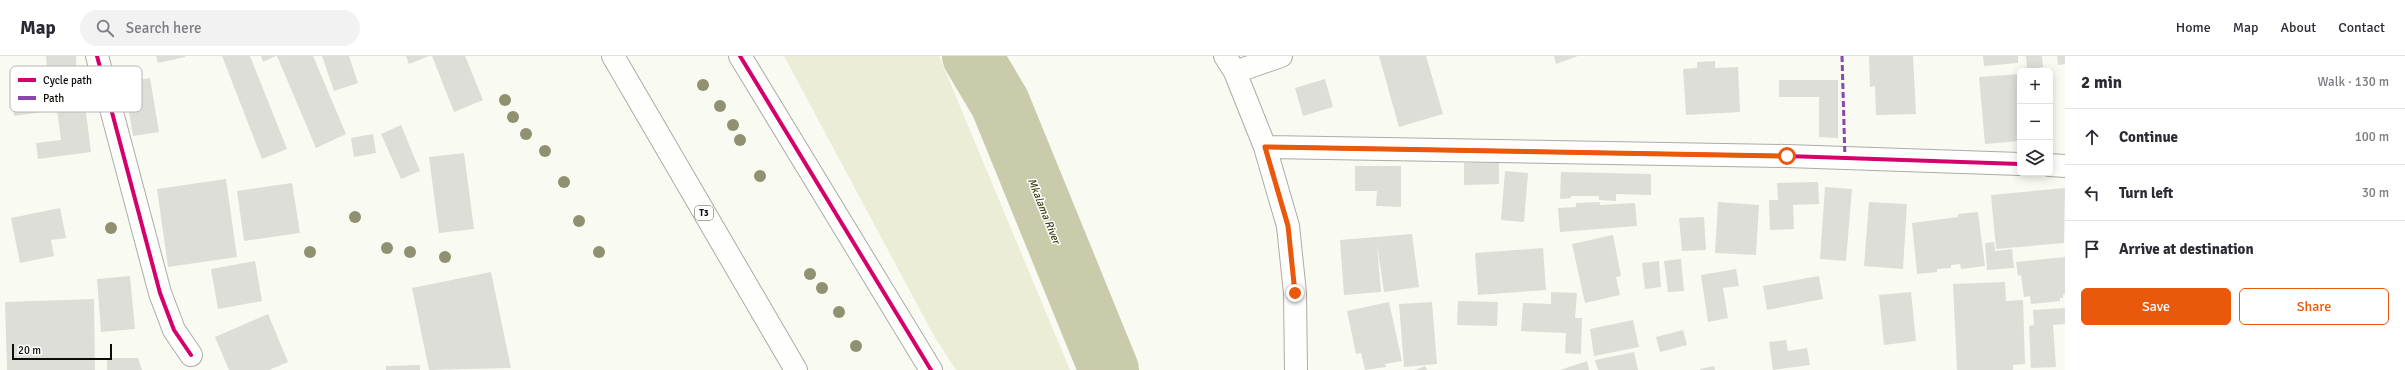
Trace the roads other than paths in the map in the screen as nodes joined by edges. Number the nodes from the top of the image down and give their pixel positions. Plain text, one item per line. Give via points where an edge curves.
1 (96, 56) edge
2 (613, 56) edge
3 (740, 56) edge
4 (1281, 56) edge
5 (1230, 64) edge
6 (99, 66) edge
7 (111, 112) edge
8 (1265, 147) junction
9 (2017, 164) edge
10 (2053, 165) edge
11 (2065, 166) edge
12 (191, 355) dead end
13 (796, 370) edge
14 (930, 370) edge
15 (1296, 370) edge

1 - 6 main road
2 - 13 main road, T3
3 - 14 main road
4 - 5 main road
5 - 8 main road
7 - 12 main road via 160,293 174,330
8 - 9 main road via 1787,156
8 - 15 main road via 1288,226 1295,293
10 - 11 main road

